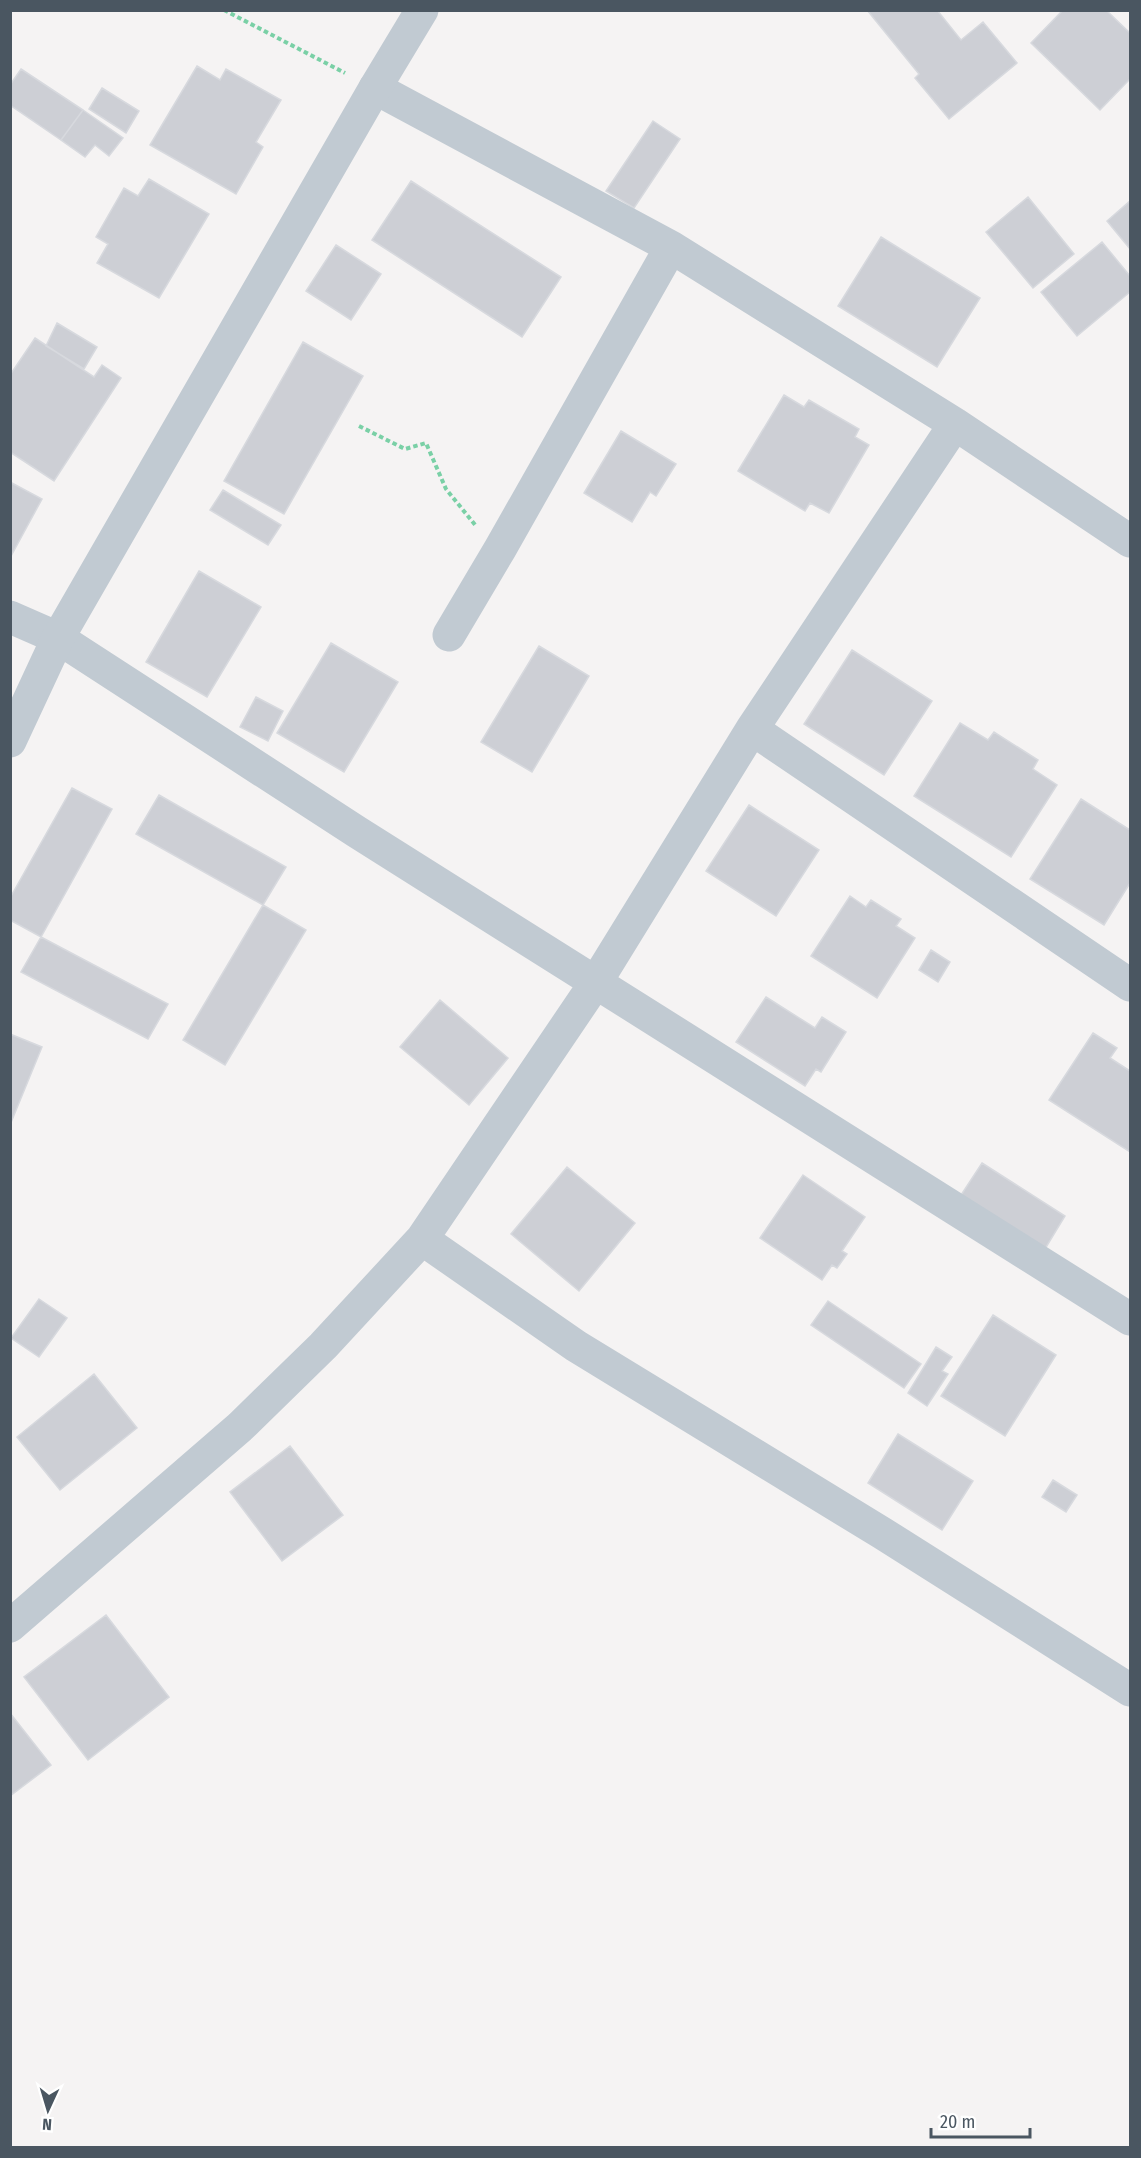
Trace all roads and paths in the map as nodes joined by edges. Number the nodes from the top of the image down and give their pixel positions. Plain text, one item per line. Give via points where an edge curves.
1 (224, 10) edge
2 (422, 10) edge
3 (375, 88) junction
4 (670, 247) junction
5 (955, 424) junction
6 (359, 426) dead end
7 (1131, 541) edge
8 (500, 549) junction
9 (10, 617) edge
10 (449, 635) dead end
11 (58, 638) junction
12 (752, 729) junction
13 (10, 741) edge
14 (596, 982) junction
15 (1131, 985) edge
16 (422, 1239) junction
17 (1127, 1308) edge
18 (10, 1626) edge
19 (1131, 1690) edge

1 - 3 path
2 - 3 street
3 - 4 street
3 - 11 street
4 - 5 street
4 - 8 street
5 - 7 street
5 - 12 street
6 - 8 path via 405,449 426,443 446,489
8 - 10 street
9 - 11 street
11 - 13 street
11 - 14 street
12 - 14 street
12 - 15 street
14 - 16 street
14 - 17 street
16 - 18 street via 323,1346 240,1427
16 - 19 street via 576,1346

